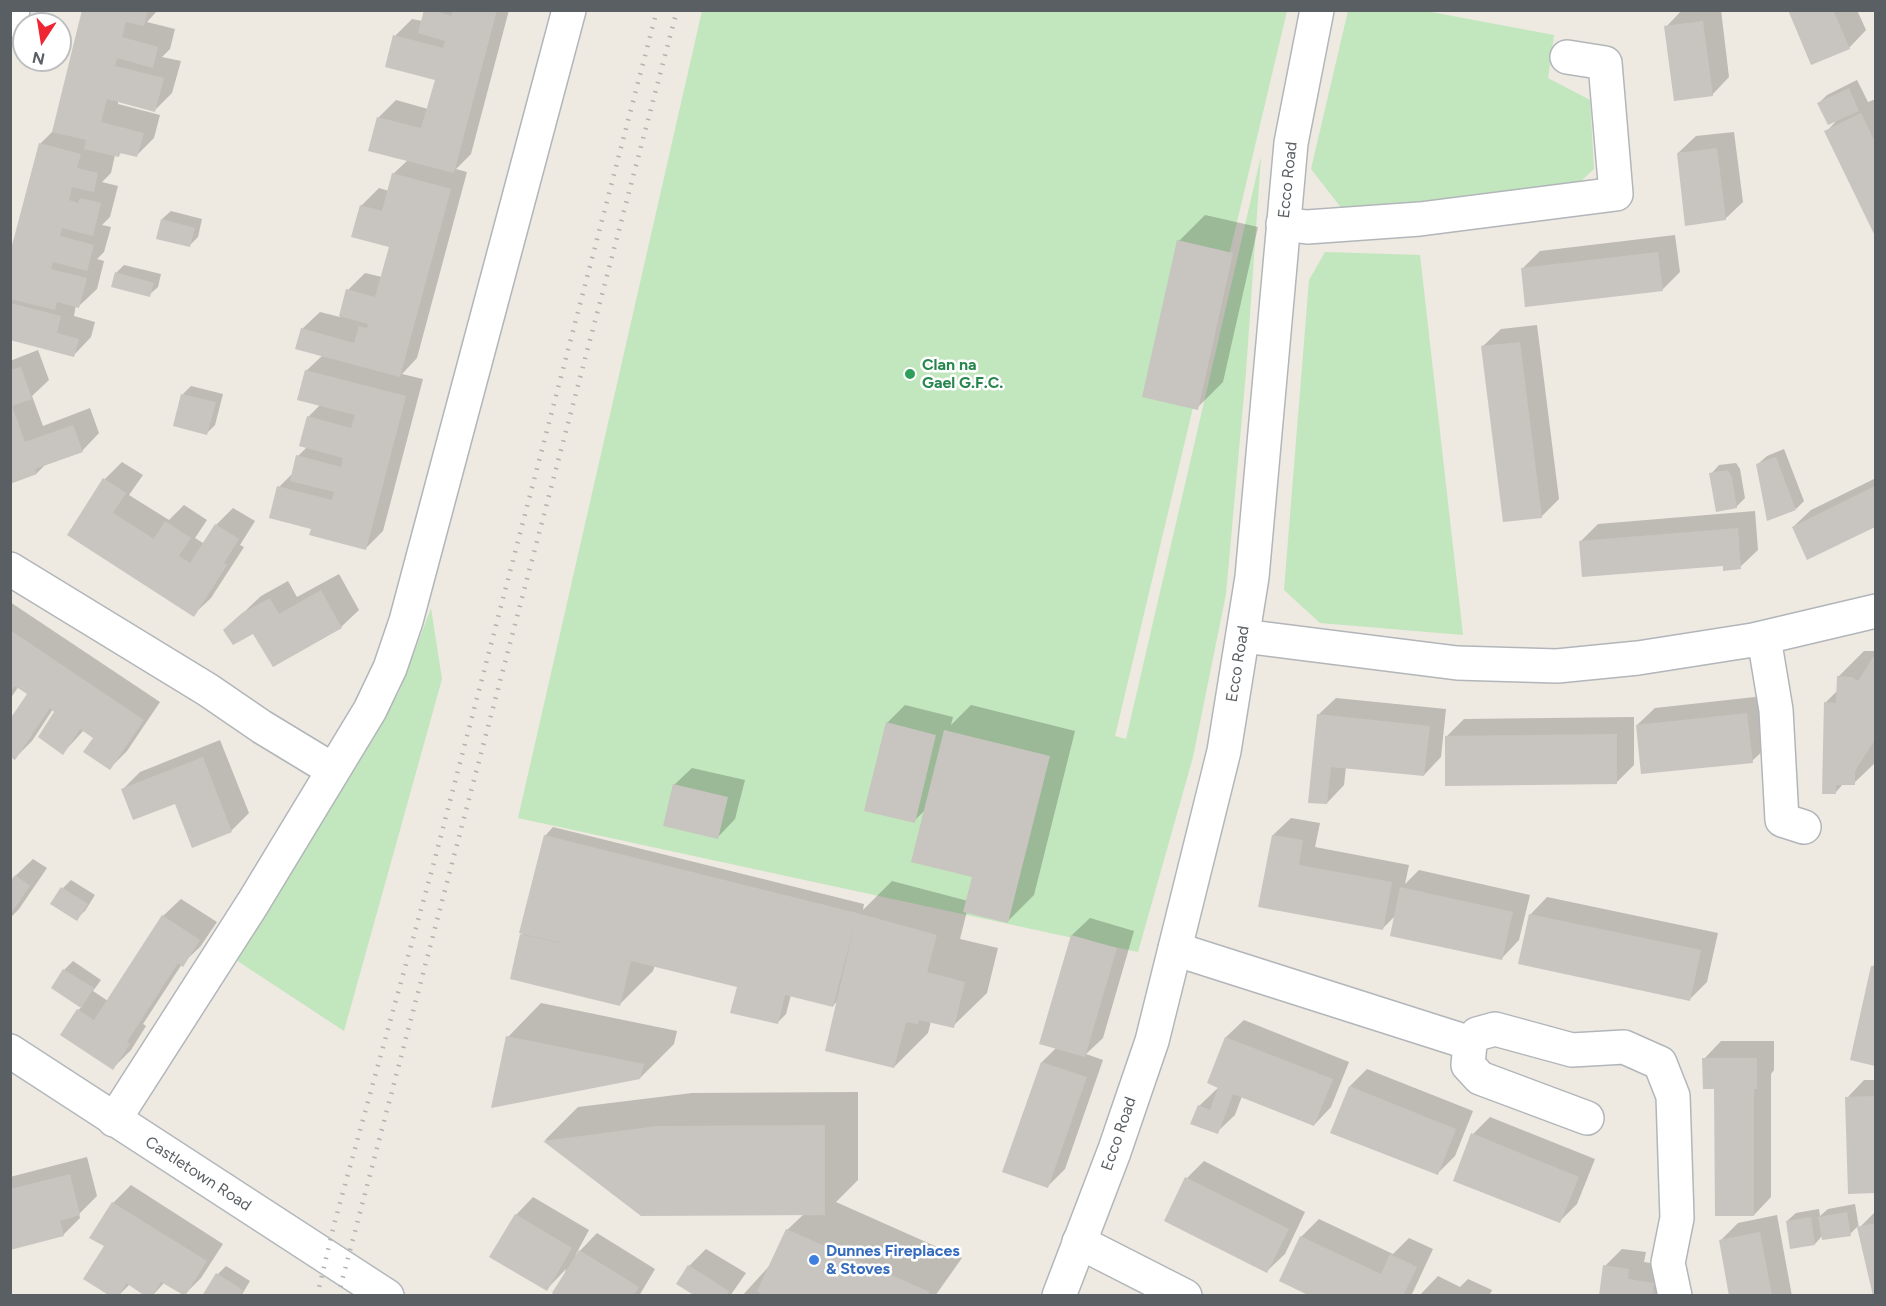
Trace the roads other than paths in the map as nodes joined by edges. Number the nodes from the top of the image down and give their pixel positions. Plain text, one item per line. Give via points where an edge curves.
1 (14, 10) edge
2 (569, 10) edge
3 (1317, 10) edge
4 (10, 21) edge
5 (1566, 57) dead end
6 (1283, 224) junction
7 (10, 569) edge
8 (1875, 611) edge
9 (1243, 636) junction
10 (1764, 638) junction
11 (333, 771) junction
12 (1804, 827) dead end
13 (1175, 950) junction
14 (1470, 1043) junction
15 (10, 1051) edge
16 (1587, 1118) dead end
17 (114, 1120) junction
18 (1079, 1242) junction
19 (387, 1296) edge
20 (1059, 1296) edge
21 (1185, 1296) edge
22 (1675, 1296) edge

1 - 4 street
2 - 11 street via 406,621 370,710
3 - 6 street, Ecco Road via 1291,142
5 - 6 street via 1605,63 1616,194 1420,219 1307,227
6 - 9 street, Ecco Road via 1252,578
7 - 11 street
8 - 10 street
9 - 10 street via 1457,663 1557,666
9 - 13 street, Ecco Road via 1224,751
10 - 12 street via 1776,710 1782,820
11 - 17 street
13 - 14 street
13 - 18 street, Ecco Road via 1152,1041
14 - 16 street via 1468,1065 1480,1078
14 - 22 street via 1477,1034 1495,1029 1572,1050 1623,1047 1660,1063 1673,1096 1677,1218 1668,1263
15 - 17 street, Castletown Road
17 - 19 street, Castletown Road
18 - 20 street, Ecco Road
18 - 21 street

